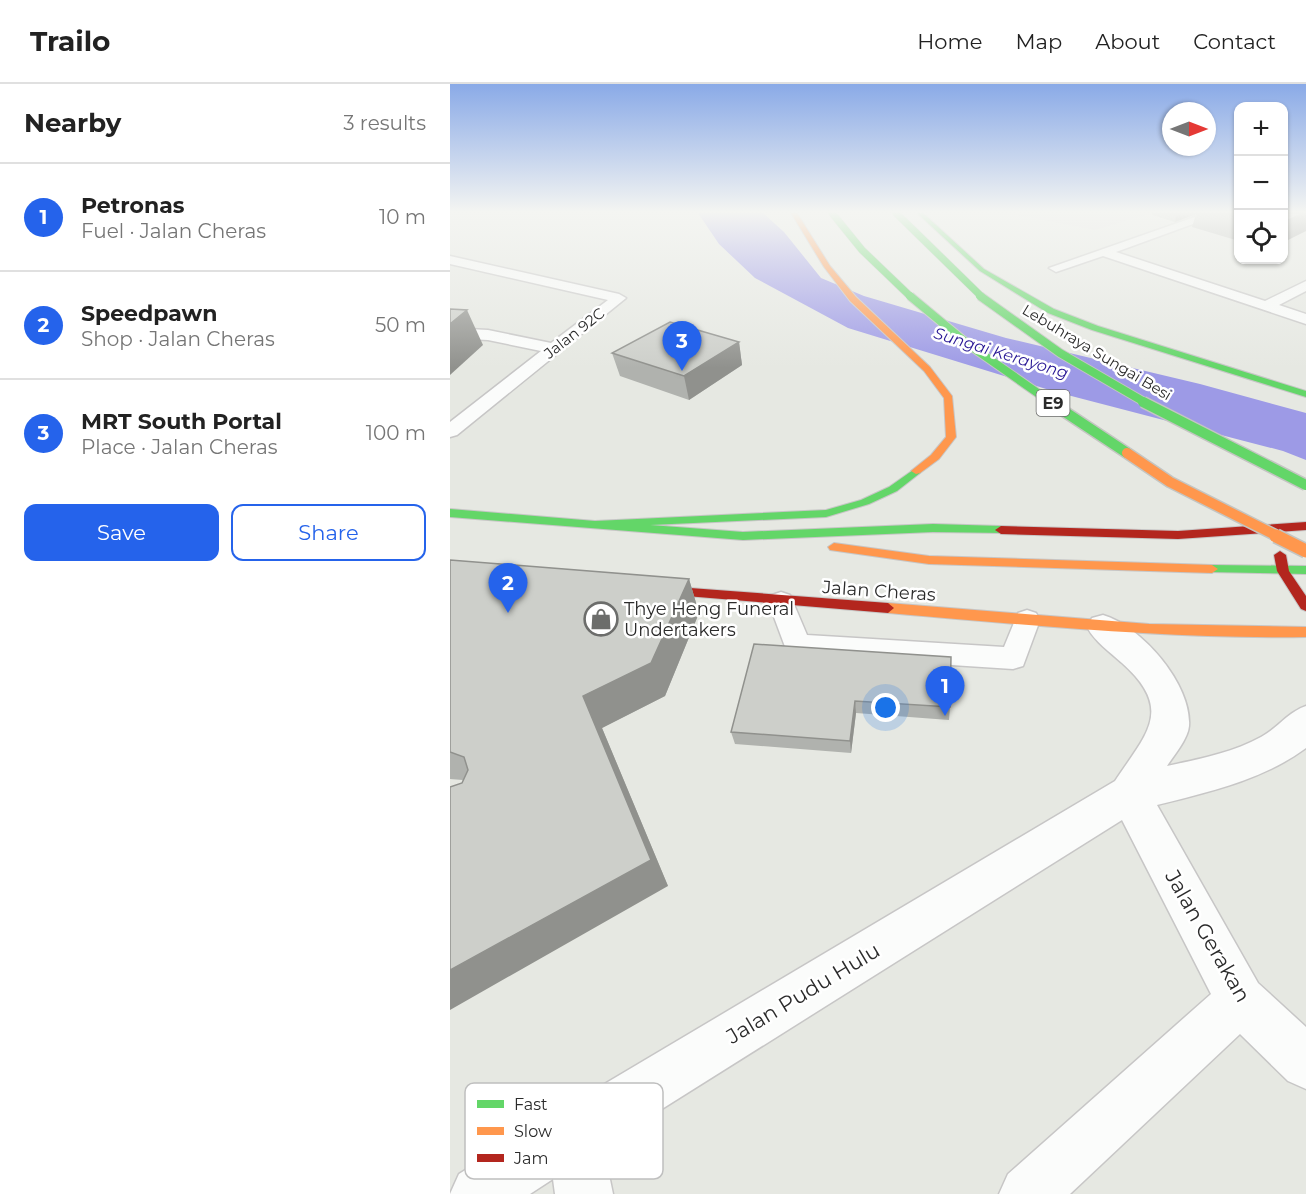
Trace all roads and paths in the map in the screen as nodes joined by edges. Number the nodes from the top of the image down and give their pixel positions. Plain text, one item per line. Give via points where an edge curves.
1 (471, 265) edge
2 (825, 265) edge
3 (876, 265) edge
4 (944, 265) edge
5 (976, 265) edge
6 (1066, 265) edge
7 (1142, 265) edge
8 (1056, 268) dead end
9 (1306, 285) edge
10 (1266, 306) junction
11 (1306, 319) edge
12 (450, 333) edge
13 (554, 349) junction
14 (1306, 394) edge
15 (453, 425) edge
16 (1306, 485) edge
17 (450, 513) edge
18 (597, 524) junction
19 (1306, 526) edge
20 (1275, 530) junction
21 (743, 536) junction
22 (1306, 551) edge
23 (1306, 570) edge
24 (1283, 571) junction
25 (639, 588) edge
26 (781, 601) junction
27 (1306, 606) edge
28 (1027, 620) junction
29 (1103, 627) junction
30 (1306, 632) edge
31 (1306, 721) edge
32 (1129, 794) junction
33 (1240, 1000) junction
34 (1306, 1063) edge
35 (655, 1083) edge
36 (502, 1179) edge
37 (581, 1179) edge
38 (479, 1194) edge
39 (584, 1194) edge
40 (1028, 1194) edge

1 - 13 lane, Jalan 92C via 619,298
2 - 18 main road via 853,299 927,369 949,398 951,437 935,457 893,489 826,513
3 - 22 main road, E9, bridge via 905,294 1003,369 1170,482
4 - 16 main road, Lebuhraya Sungai Besi, bridge via 995,309 1136,399
5 - 14 main road via 1051,311
6 - 8 lane
7 - 10 lane
9 - 10 lane
10 - 11 lane
12 - 13 lane via 488,335
13 - 15 lane, Jalan 92C
17 - 18 main road
18 - 21 main road
19 - 20 main road
20 - 21 main road via 1178,535 933,528
20 - 24 main road
21 - 24 main road via 929,560
23 - 24 main road
24 - 27 main road
25 - 26 main road, Jalan Cheras
26 - 28 main road, Jalan Cheras
26 - 28 lane via 797,645 1013,658
28 - 29 main road, Jalan Cheras
29 - 30 main road, Jalan Cheras via 1238,634
29 - 32 street, Jalan Pudu Hulu via 1148,665 1167,692 1171,727
31 - 32 street, Jalan Pudu Hulu via 1292,738 1264,754
32 - 33 street, Jalan Gerakan
32 - 35 street, Jalan Pudu Hulu
33 - 34 street, Jalan Gerakan
33 - 40 street
36 - 38 street, Jalan Pudu Hulu
37 - 39 street

